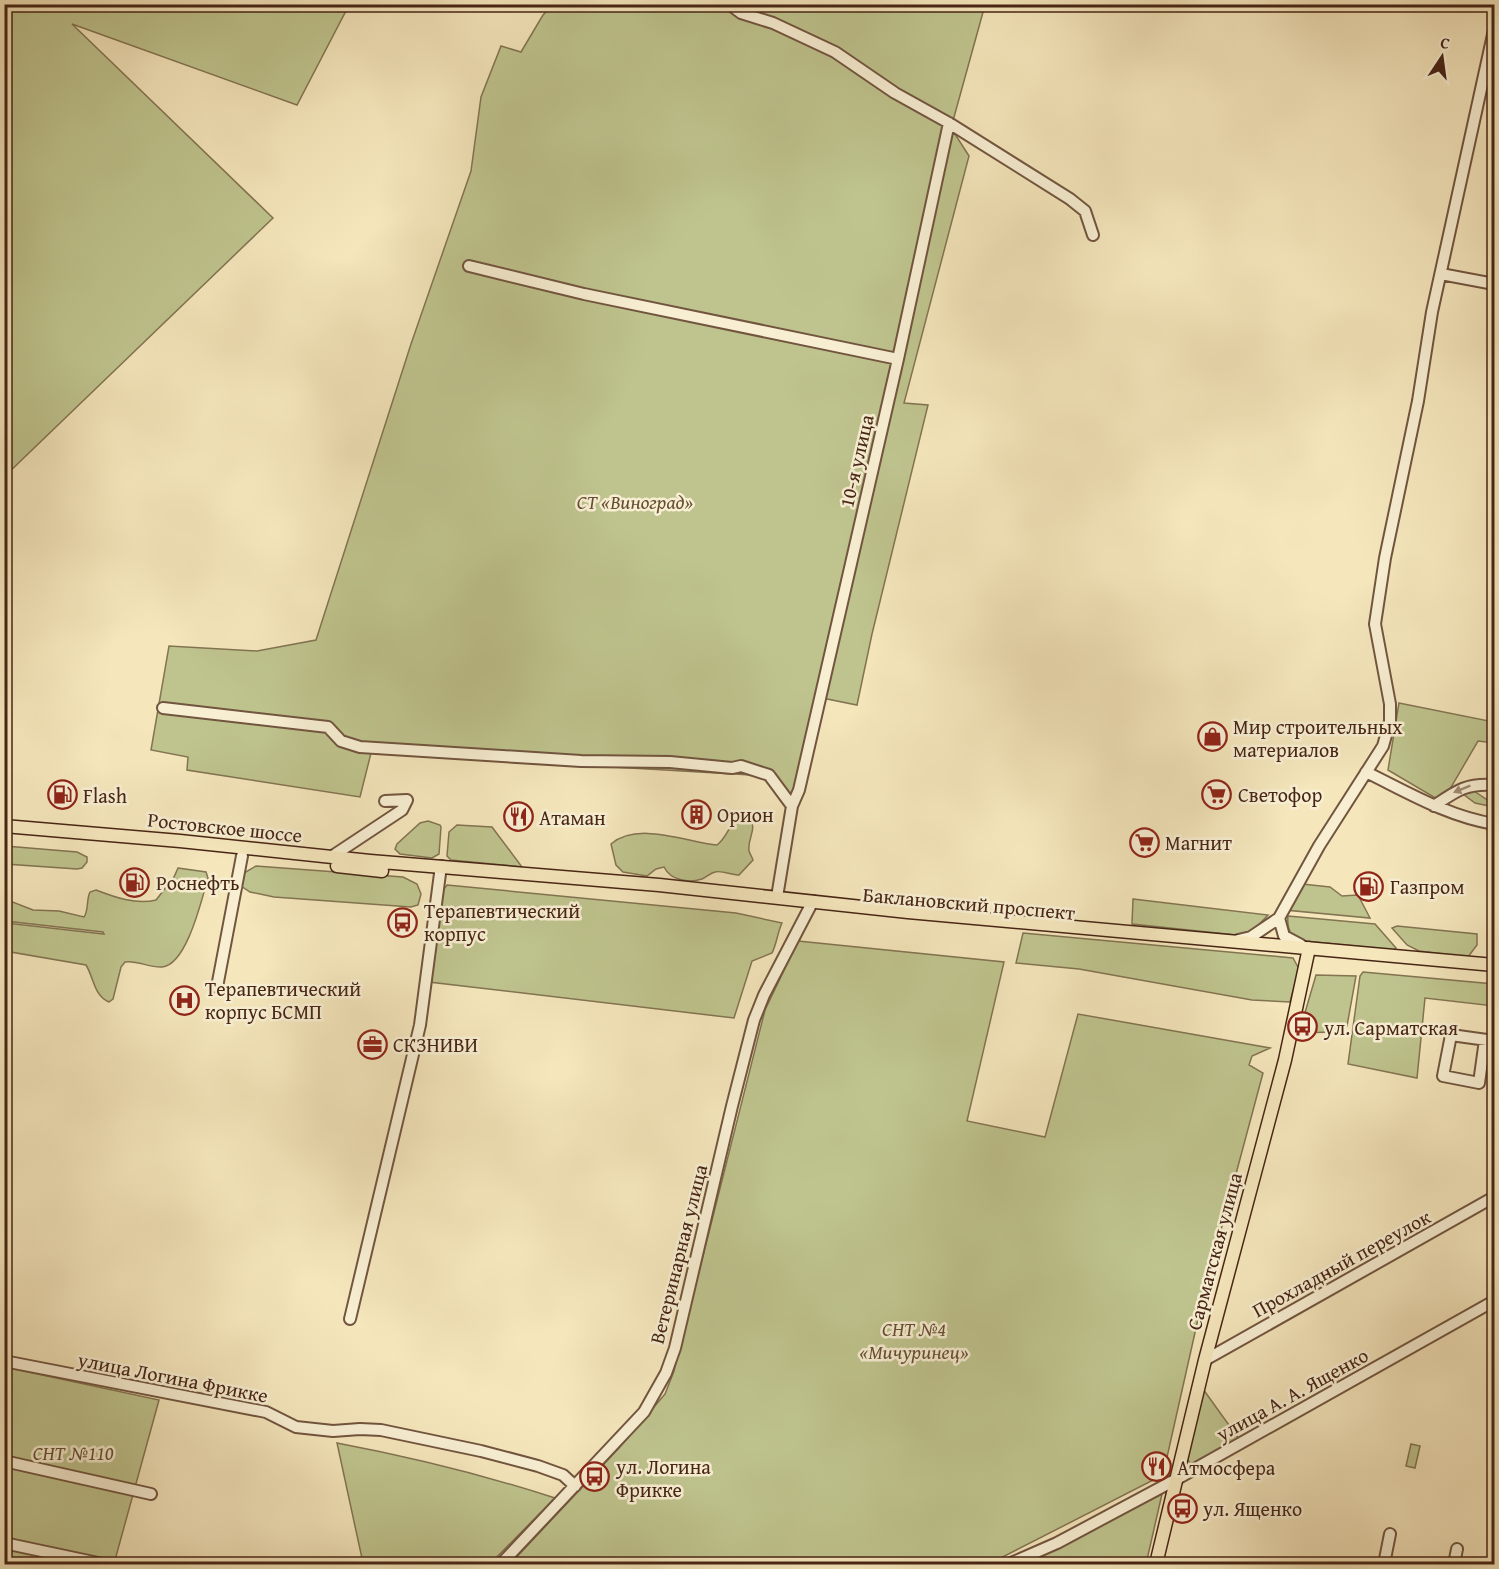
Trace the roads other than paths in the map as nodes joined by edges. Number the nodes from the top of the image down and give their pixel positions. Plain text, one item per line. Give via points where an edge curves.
1 (729, 4) edge
2 (1494, 30) edge
3 (949, 123) junction
4 (1093, 235) dead end
5 (469, 266) dead end
6 (1441, 274) junction
7 (1494, 284) edge
8 (898, 359) junction
9 (163, 708) dead end
10 (1366, 772) junction
11 (1494, 785) edge
12 (385, 801) dead end
13 (792, 806) junction
14 (1434, 806) junction
15 (1494, 824) edge
16 (4, 826) edge
17 (4, 834) edge
18 (242, 856) junction
19 (331, 857) junction
20 (440, 870) junction
21 (777, 897) junction
22 (811, 904) junction
23 (1279, 918) junction
24 (1232, 941) junction
25 (1277, 949) junction
26 (1309, 951) junction
27 (1494, 965) edge
28 (1494, 972) edge
29 (217, 987) dead end
30 (1490, 1040) edge
31 (1494, 1197) edge
32 (1494, 1301) edge
33 (350, 1319) dead end
34 (1204, 1360) junction
35 (4, 1361) edge
36 (4, 1461) edge
37 (1175, 1480) junction
38 (575, 1486) junction
39 (151, 1494) dead end
40 (1390, 1534) dead end
41 (4, 1543) edge
42 (1457, 1550) dead end
43 (102, 1564) edge
44 (501, 1564) edge
45 (1009, 1564) edge
46 (1156, 1564) edge
47 (1384, 1564) edge
48 (1454, 1564) edge

1 - 3 street via 741,13 773,23 835,52
2 - 6 street
3 - 4 street via 1079,205
3 - 8 street, 10-я улица
5 - 8 street via 584,294
6 - 7 street
6 - 10 street via 1375,624 1390,721 1383,746
8 - 13 street, 10-я улица via 799,790
9 - 13 street via 328,727 341,741 360,747 741,766 769,775
10 - 14 street
10 - 23 street
11 -> 14 street via 1461,788
12 - 19 street via 407,800 402,810
13 - 21 street, 10-я улица
14 - 15 street
16 - 19 main road, Ростовское шоссе
17 - 18 main road, Ростовское шоссе
18 - 20 main road, Ростовское шоссе via 366,870
18 - 29 street
19 - 20 main road, Ростовское шоссе
20 - 21 main road, Баклановский проспект
20 - 22 main road, Баклановский проспект
20 - 33 street via 420,1025
21 - 22 main road, Баклановский проспект
22 - 24 main road, Баклановский проспект
22 - 25 main road, Баклановский проспект via 902,918
22 - 38 street, Ветеринарная улица via 764,995 749,1037 666,1373 644,1412
23 - 24 street via 1251,937
23 - 25 street
23 - 26 street via 1284,936
24 - 25 main road, Баклановский проспект
25 - 26 main road, Баклановский проспект
26 - 27 main road, Баклановский проспект
26 - 28 main road, Баклановский проспект
26 - 34 main road, Сарматская улица via 1285,1060
30 - 30 street via 1451,1035 1443,1076 1479,1083
31 - 34 street, Прохладный переулок
32 - 37 street, улица А. А. Ященко
34 - 37 main road, Сарматская улица
35 - 38 street, улица Логина Фрикке via 266,1412 296,1427 381,1430 420,1437 538,1466 563,1475
36 - 39 street
37 - 45 street, улица А. А. Ященко
37 - 46 main road, Сарматская улица
38 - 44 street, Ветеринарная улица
40 - 47 street
41 - 43 street
42 - 48 street

